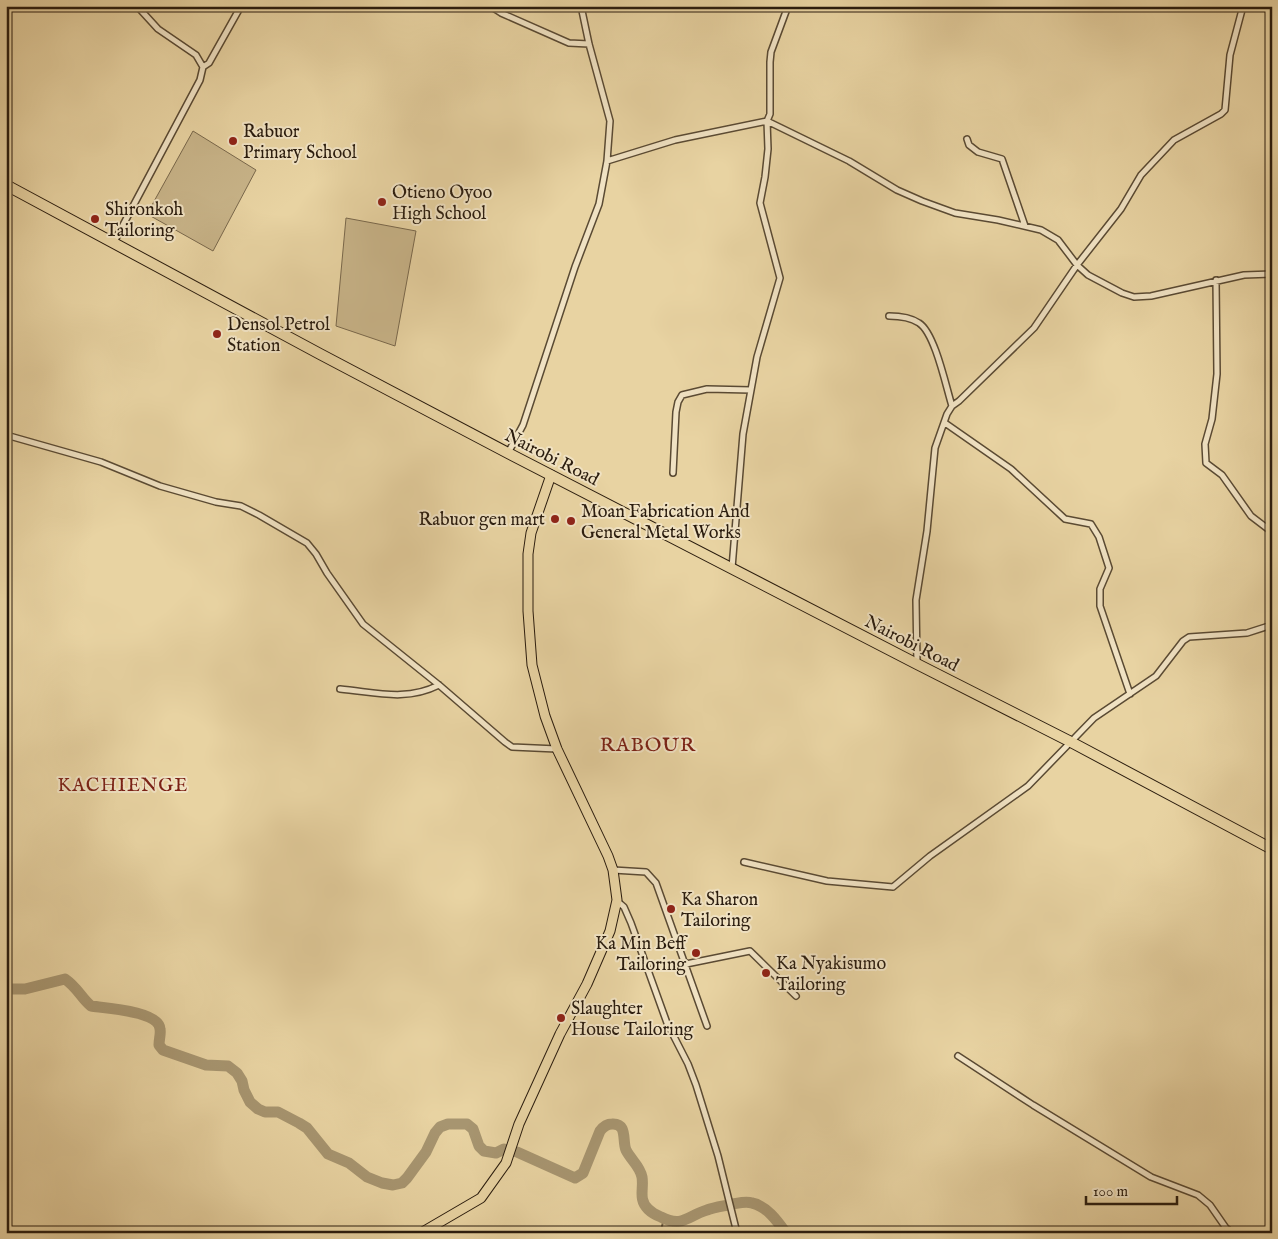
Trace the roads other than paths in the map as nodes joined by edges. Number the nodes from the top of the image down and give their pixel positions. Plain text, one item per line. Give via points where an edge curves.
1 (137, 6) edge
2 (241, 6) edge
3 (490, 6) edge
4 (581, 6) edge
5 (788, 6) edge
6 (1243, 6) edge
7 (589, 44) junction
8 (203, 68) junction
9 (767, 121) junction
10 (967, 139) dead end
11 (607, 161) junction
12 (6, 185) edge
13 (1025, 226) junction
14 (114, 242) junction
15 (1077, 265) junction
16 (1272, 274) edge
17 (1216, 280) junction
18 (889, 316) dead end
19 (751, 390) junction
20 (952, 406) junction
21 (944, 423) junction
22 (6, 435) edge
23 (508, 454) junction
24 (673, 474) dead end
25 (551, 475) junction
26 (1272, 532) edge
27 (732, 568) junction
28 (1272, 625) edge
29 (916, 664) junction
30 (439, 685) junction
31 (340, 689) dead end
32 (1130, 694) junction
33 (1071, 742) junction
34 (557, 749) junction
35 (1272, 850) edge
36 (744, 862) dead end
37 (613, 870) junction
38 (617, 900) junction
39 (686, 964) junction
40 (796, 996) dead end
41 (707, 1026) dead end
42 (958, 1056) dead end
43 (421, 1233) edge
44 (737, 1233) edge
45 (1233, 1233) edge

1 - 8 street via 158,30 196,55
2 - 8 street
3 - 7 street via 569,43
4 - 7 street
5 - 9 street via 771,52 770,114
6 - 15 street via 1230,55 1225,110 1174,140 1141,175 1121,209
7 - 11 street via 610,121
8 - 14 street via 200,80
9 - 11 street via 675,140
9 - 13 street via 849,160 922,201 956,213
9 - 19 street via 766,177 760,202 780,278
10 - 13 street via 978,152 1002,159
11 - 23 street via 599,204 523,425
12 - 14 highway, Nairobi Road
13 - 15 street via 1041,230 1058,240
14 - 23 highway, Nairobi Road
15 - 17 street via 1088,275 1134,297
15 - 20 street via 1034,328
16 - 17 street
17 - 26 street via 1217,374 1212,418 1205,444 1206,463 1222,475 1251,516
18 - 20 street via 920,323 936,350
19 - 24 street via 707,389 682,395 676,412
19 - 27 street via 742,434
20 - 21 street
21 - 29 street via 935,448 916,600
21 - 32 street via 1011,469 1065,519 1090,524 1099,537 1109,568 1100,589 1100,606
22 - 30 street via 101,462 160,486 241,506 259,514 307,543 362,624
23 - 25 highway, Nairobi Road
25 - 27 highway, Nairobi Road
25 - 34 main road via 531,532 528,611 532,665
27 - 29 highway, Nairobi Road
28 - 32 street via 1247,633 1188,637 1156,676
29 - 33 highway, Nairobi Road
30 - 31 street via 425,692 390,696
30 - 34 street via 512,747
32 - 33 street via 1094,718
33 - 35 highway, Nairobi Road
33 - 36 street via 1028,786 930,856 893,887 827,881
34 - 37 main road
37 - 38 main road
37 - 39 street via 646,872 656,883
38 - 43 main road via 610,931 518,1124 506,1163 481,1198
38 - 44 street via 624,907 664,1015 696,1085
39 - 40 street via 750,950
39 - 41 street
42 - 45 street via 1151,1176 1198,1195

